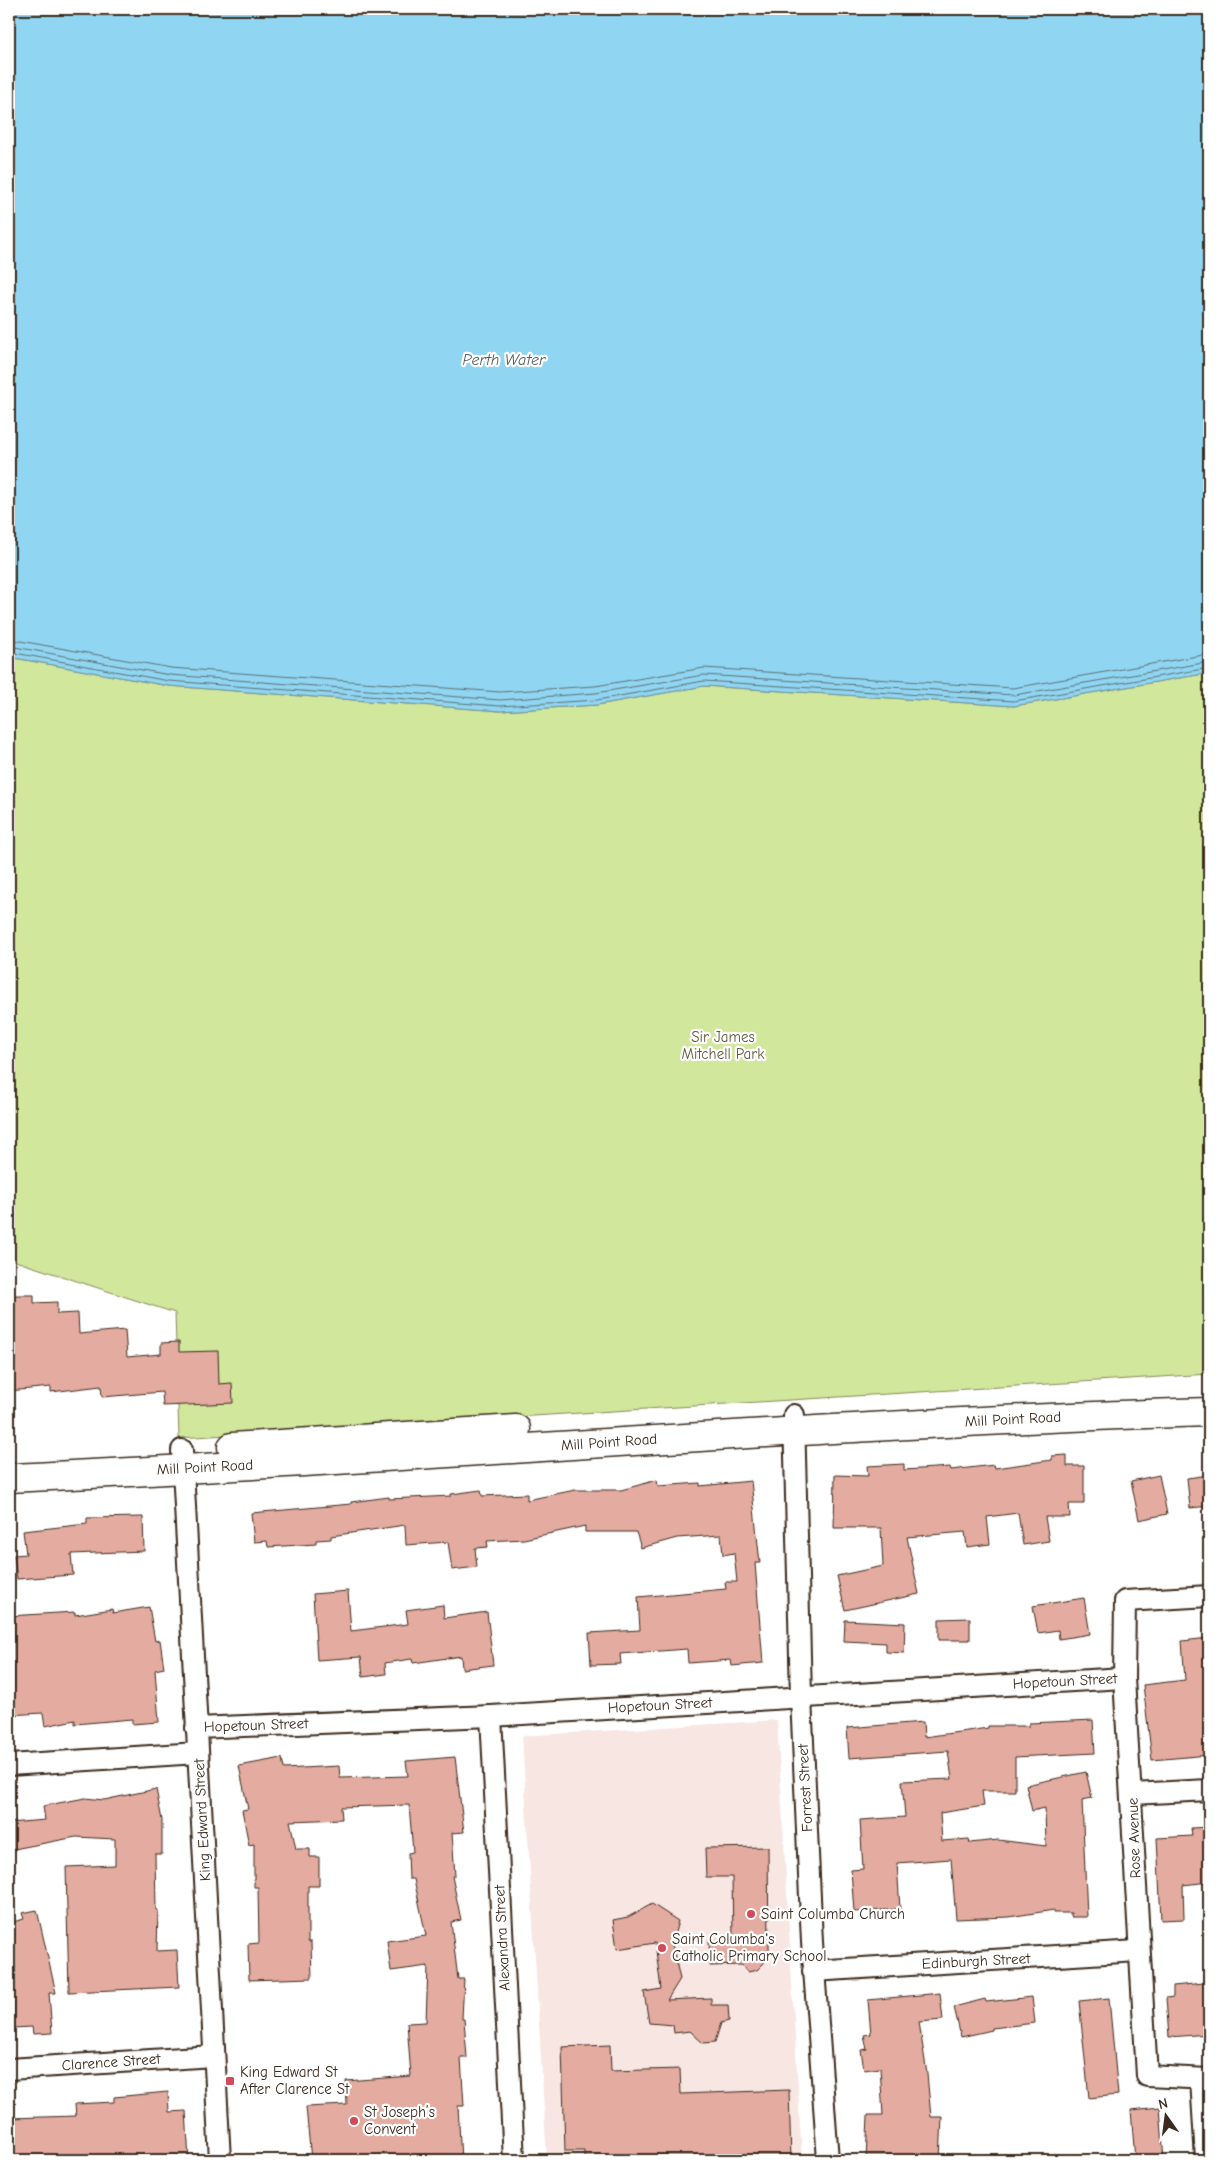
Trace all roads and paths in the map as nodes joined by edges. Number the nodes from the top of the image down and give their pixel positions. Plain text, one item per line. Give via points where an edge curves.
1 (1209, 1394) edge
2 (1209, 1412) edge
3 (794, 1423) junction
4 (9, 1459) edge
5 (182, 1459) junction
6 (9, 1478) edge
7 (1209, 1596) edge
8 (1124, 1678) junction
9 (801, 1697) junction
10 (491, 1716) junction
11 (196, 1728) junction
12 (198, 1754) junction
13 (9, 1765) edge
14 (1209, 1790) edge
15 (1132, 1794) junction
16 (1138, 1951) junction
17 (813, 1971) junction
18 (214, 2056) junction
19 (9, 2069) edge
20 (1205, 2079) edge
21 (220, 2160) edge
22 (514, 2160) edge
23 (828, 2160) edge
24 (1206, 2160) edge

1 - 3 main road, Mill Point Road
2 - 3 main road, Mill Point Road
3 - 5 main road, Mill Point Road via 470,1432
3 - 9 street, Forrest Street
4 - 5 main road, Mill Point Road
5 - 6 main road, Mill Point Road
5 - 11 street, King Edward Street
7 - 8 street, Rose Avenue via 1124,1601
8 - 9 street, Hopetoun Street
8 - 15 street, Rose Avenue
9 - 10 street, Hopetoun Street
9 - 17 street, Forrest Street
10 - 11 street, Hopetoun Street
10 - 22 street, Alexandra Street
11 - 12 street, King Edward Street
12 - 13 street, Hopetoun Street
12 - 18 street, King Edward Street
14 - 15 street
15 - 16 street, Rose Avenue
16 - 17 street, Edinburgh Street
16 - 20 street, Rose Avenue via 1147,2076
17 - 23 street, Forrest Street
18 - 19 street, Clarence Street
18 - 21 street, King Edward Street
20 - 24 street

